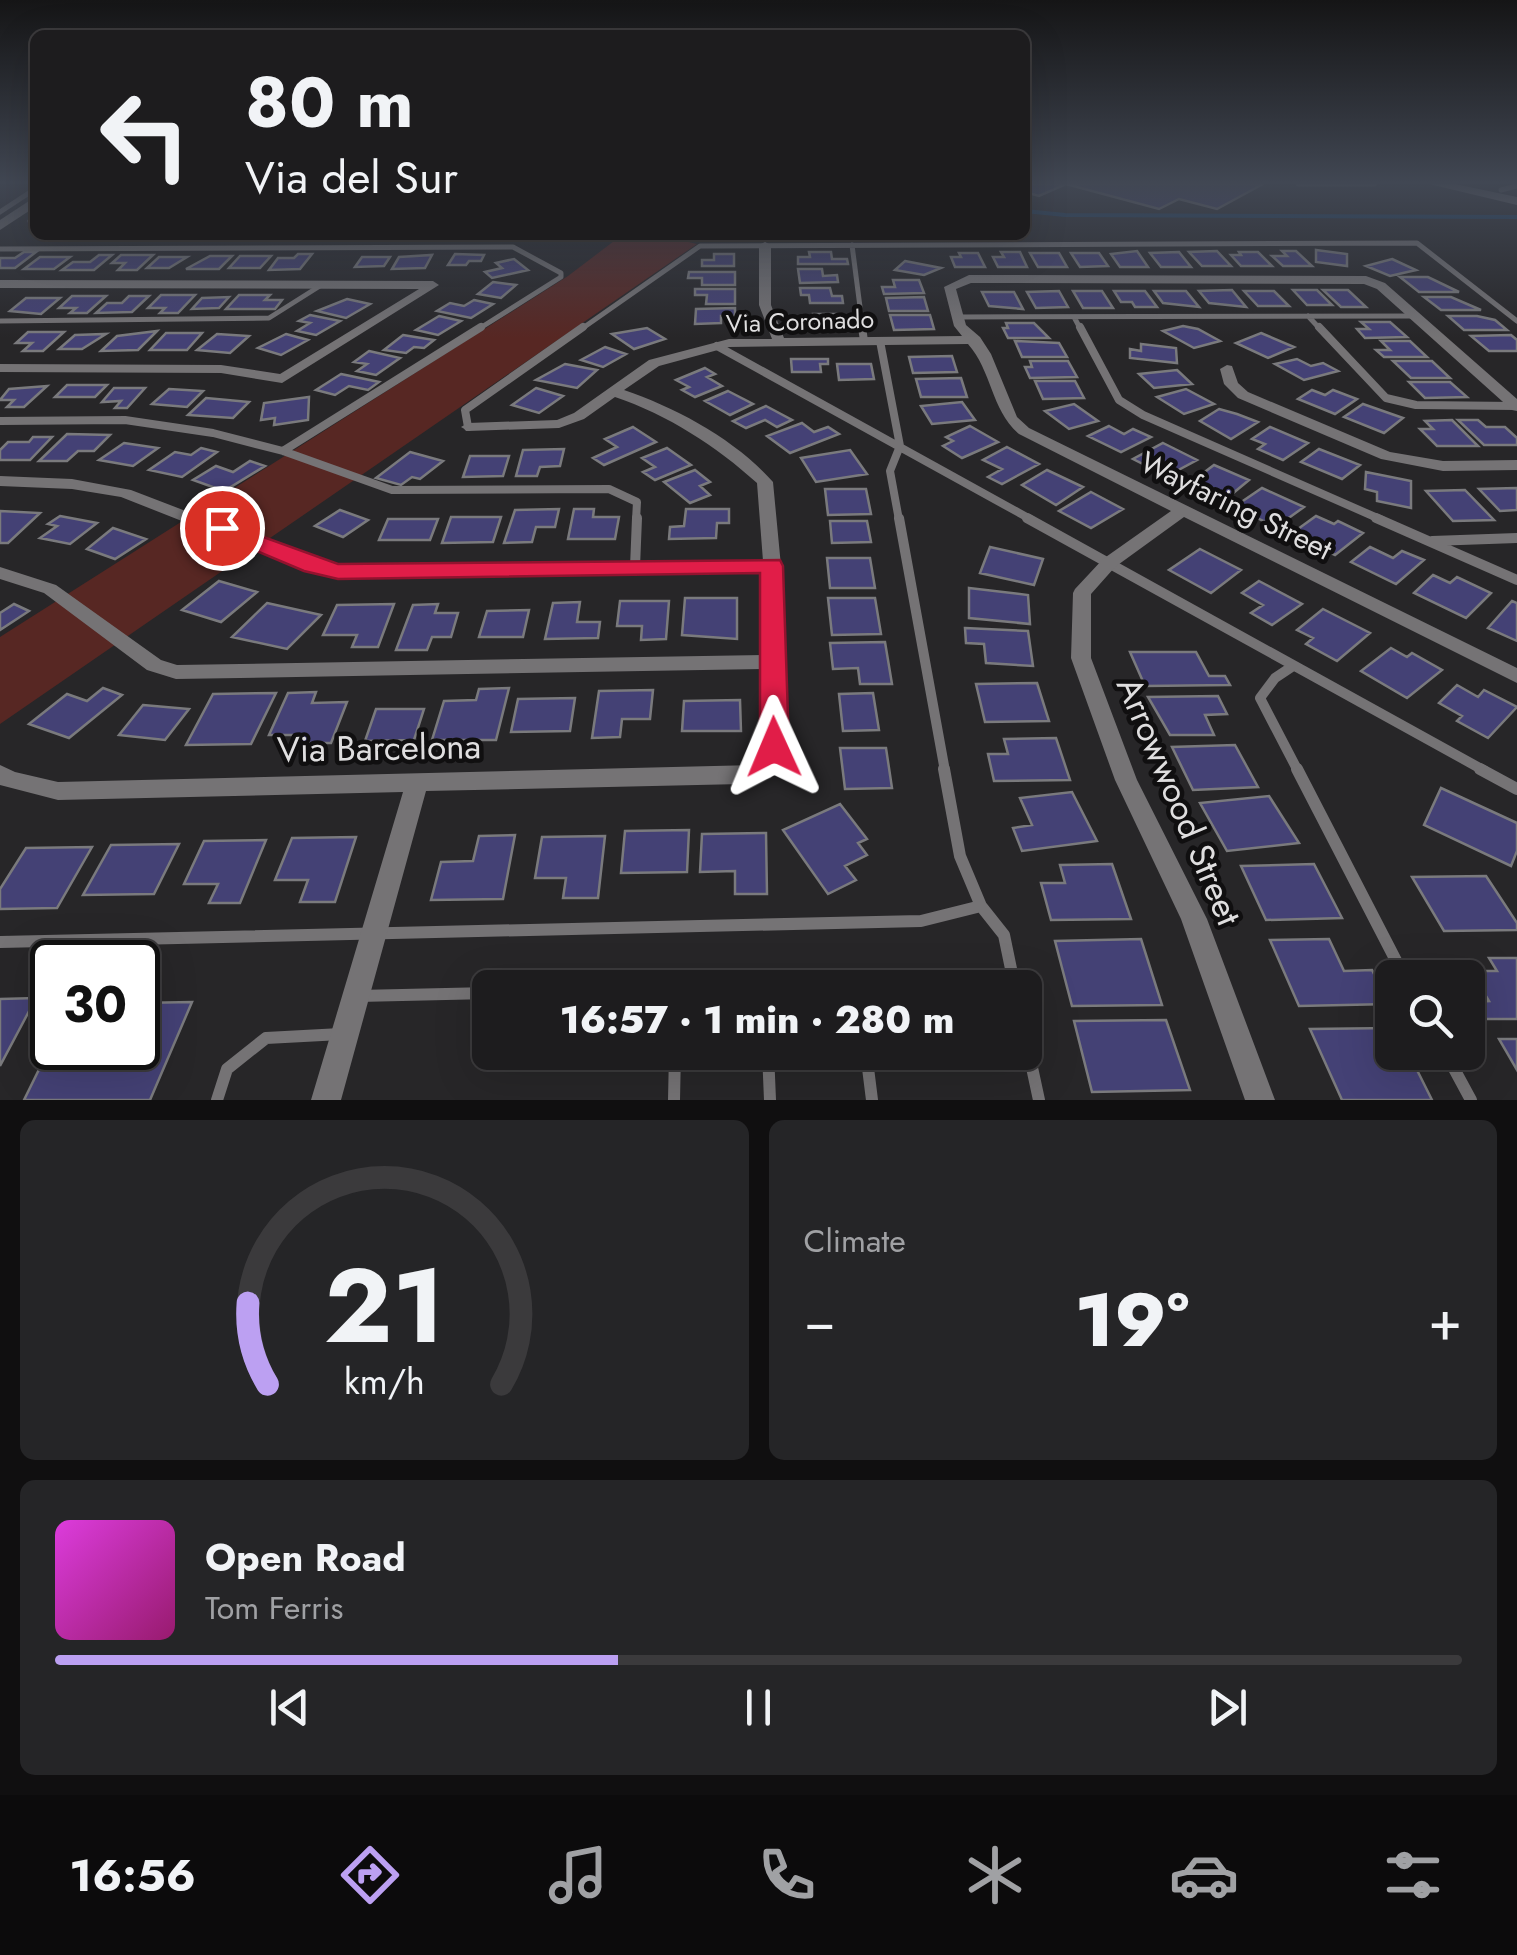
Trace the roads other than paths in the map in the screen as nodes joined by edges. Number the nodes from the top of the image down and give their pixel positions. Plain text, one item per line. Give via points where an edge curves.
1 (0, 245) edge
2 (765, 245) junction
3 (852, 245) junction
4 (326, 282) junction
5 (0, 284) edge
6 (1074, 316) junction
7 (1308, 316) junction
8 (1417, 316) junction
9 (958, 317) junction
10 (0, 321) edge
11 (1517, 321) edge
12 (974, 340) junction
13 (779, 341) junction
14 (864, 341) junction
15 (880, 341) junction
16 (717, 346) junction
17 (0, 368) edge
18 (1227, 369) dead end
19 (612, 391) junction
20 (1516, 406) edge
21 (0, 420) edge
22 (468, 427) joint
23 (900, 446) junction
24 (283, 451) junction
25 (1517, 465) edge
26 (0, 481) edge
27 (1183, 510) junction
28 (1517, 538) edge
29 (1430, 542) junction
30 (1108, 563) junction
31 (772, 566) junction
32 (636, 567) junction
33 (0, 572) edge
34 (1517, 580) edge
35 (773, 662) junction
36 (1293, 666) junction
37 (1517, 676) edge
38 (0, 773) edge
39 (417, 782) junction
40 (1517, 789) edge
41 (981, 906) junction
42 (374, 933) junction
43 (0, 942) edge
44 (1396, 960) edge
45 (1011, 970) edge
46 (472, 993) edge
47 (356, 996) junction
48 (345, 1034) junction
49 (675, 1070) edge
50 (769, 1070) edge
51 (868, 1070) edge
52 (1033, 1070) edge
53 (1455, 1070) edge
54 (217, 1100) edge
55 (326, 1100) edge
56 (674, 1100) edge
57 (770, 1100) edge
58 (872, 1100) edge
59 (1039, 1100) edge
60 (1260, 1100) edge
61 (1471, 1100) edge

1 - 24 lane via 513,247 560,273
2 - 3 lane
2 - 13 street via 766,305
2 - 22 lane via 700,246 465,410
3 - 11 lane via 1417,243
3 - 14 lane
4 - 5 street
4 - 10 lane via 269,318
4 - 17 street via 433,285 282,378 221,369
6 - 7 lane
6 - 9 lane
6 - 29 lane via 1120,400 1143,415
7 - 8 lane
7 - 20 lane via 1386,398 1416,405
8 - 9 street via 1366,280 969,279 950,286
8 - 20 street
9 - 12 street, Wayfaring Street
12 - 15 street, Via Coronado
12 - 27 street, Wayfaring Street via 1010,419 1024,431
13 - 14 street, Via Coronado
13 - 16 street, Via Coronado
14 - 15 street, Via Coronado
15 - 23 lane
16 - 19 street, Via Coronado via 654,363
16 - 23 lane
18 - 25 street via 1243,396 1386,456 1443,466
19 - 22 street, Via Coronado via 559,424
19 - 31 street via 646,401 765,482
21 - 24 lane via 125,420
23 - 30 lane
23 - 41 lane via 890,471 960,856
24 - 32 lane via 392,490 609,489 638,502
26 - 32 street via 125,493 338,572
27 - 30 street, Arrowwood Street
27 - 37 street, Wayfaring Street
28 - 29 lane
29 - 34 lane
30 - 36 lane
30 - 60 street, Arrowwood Street via 1082,593 1081,658 1126,780 1194,920
31 - 32 street
31 - 35 street
33 - 35 street via 50,589 154,665 176,672
35 - 39 street, Via Barcelona via 774,747 762,772
36 - 40 lane
36 - 44 lane via 1260,698
38 - 39 street, Via Barcelona via 58,791
39 - 42 street
41 - 42 lane via 920,921
41 - 45 lane via 1004,935
42 - 43 lane
42 - 47 street
46 - 47 lane
47 - 48 street
48 - 54 lane via 266,1038 227,1070
48 - 55 street
49 - 56 lane
50 - 57 lane
51 - 58 lane
52 - 59 lane
53 - 61 lane

